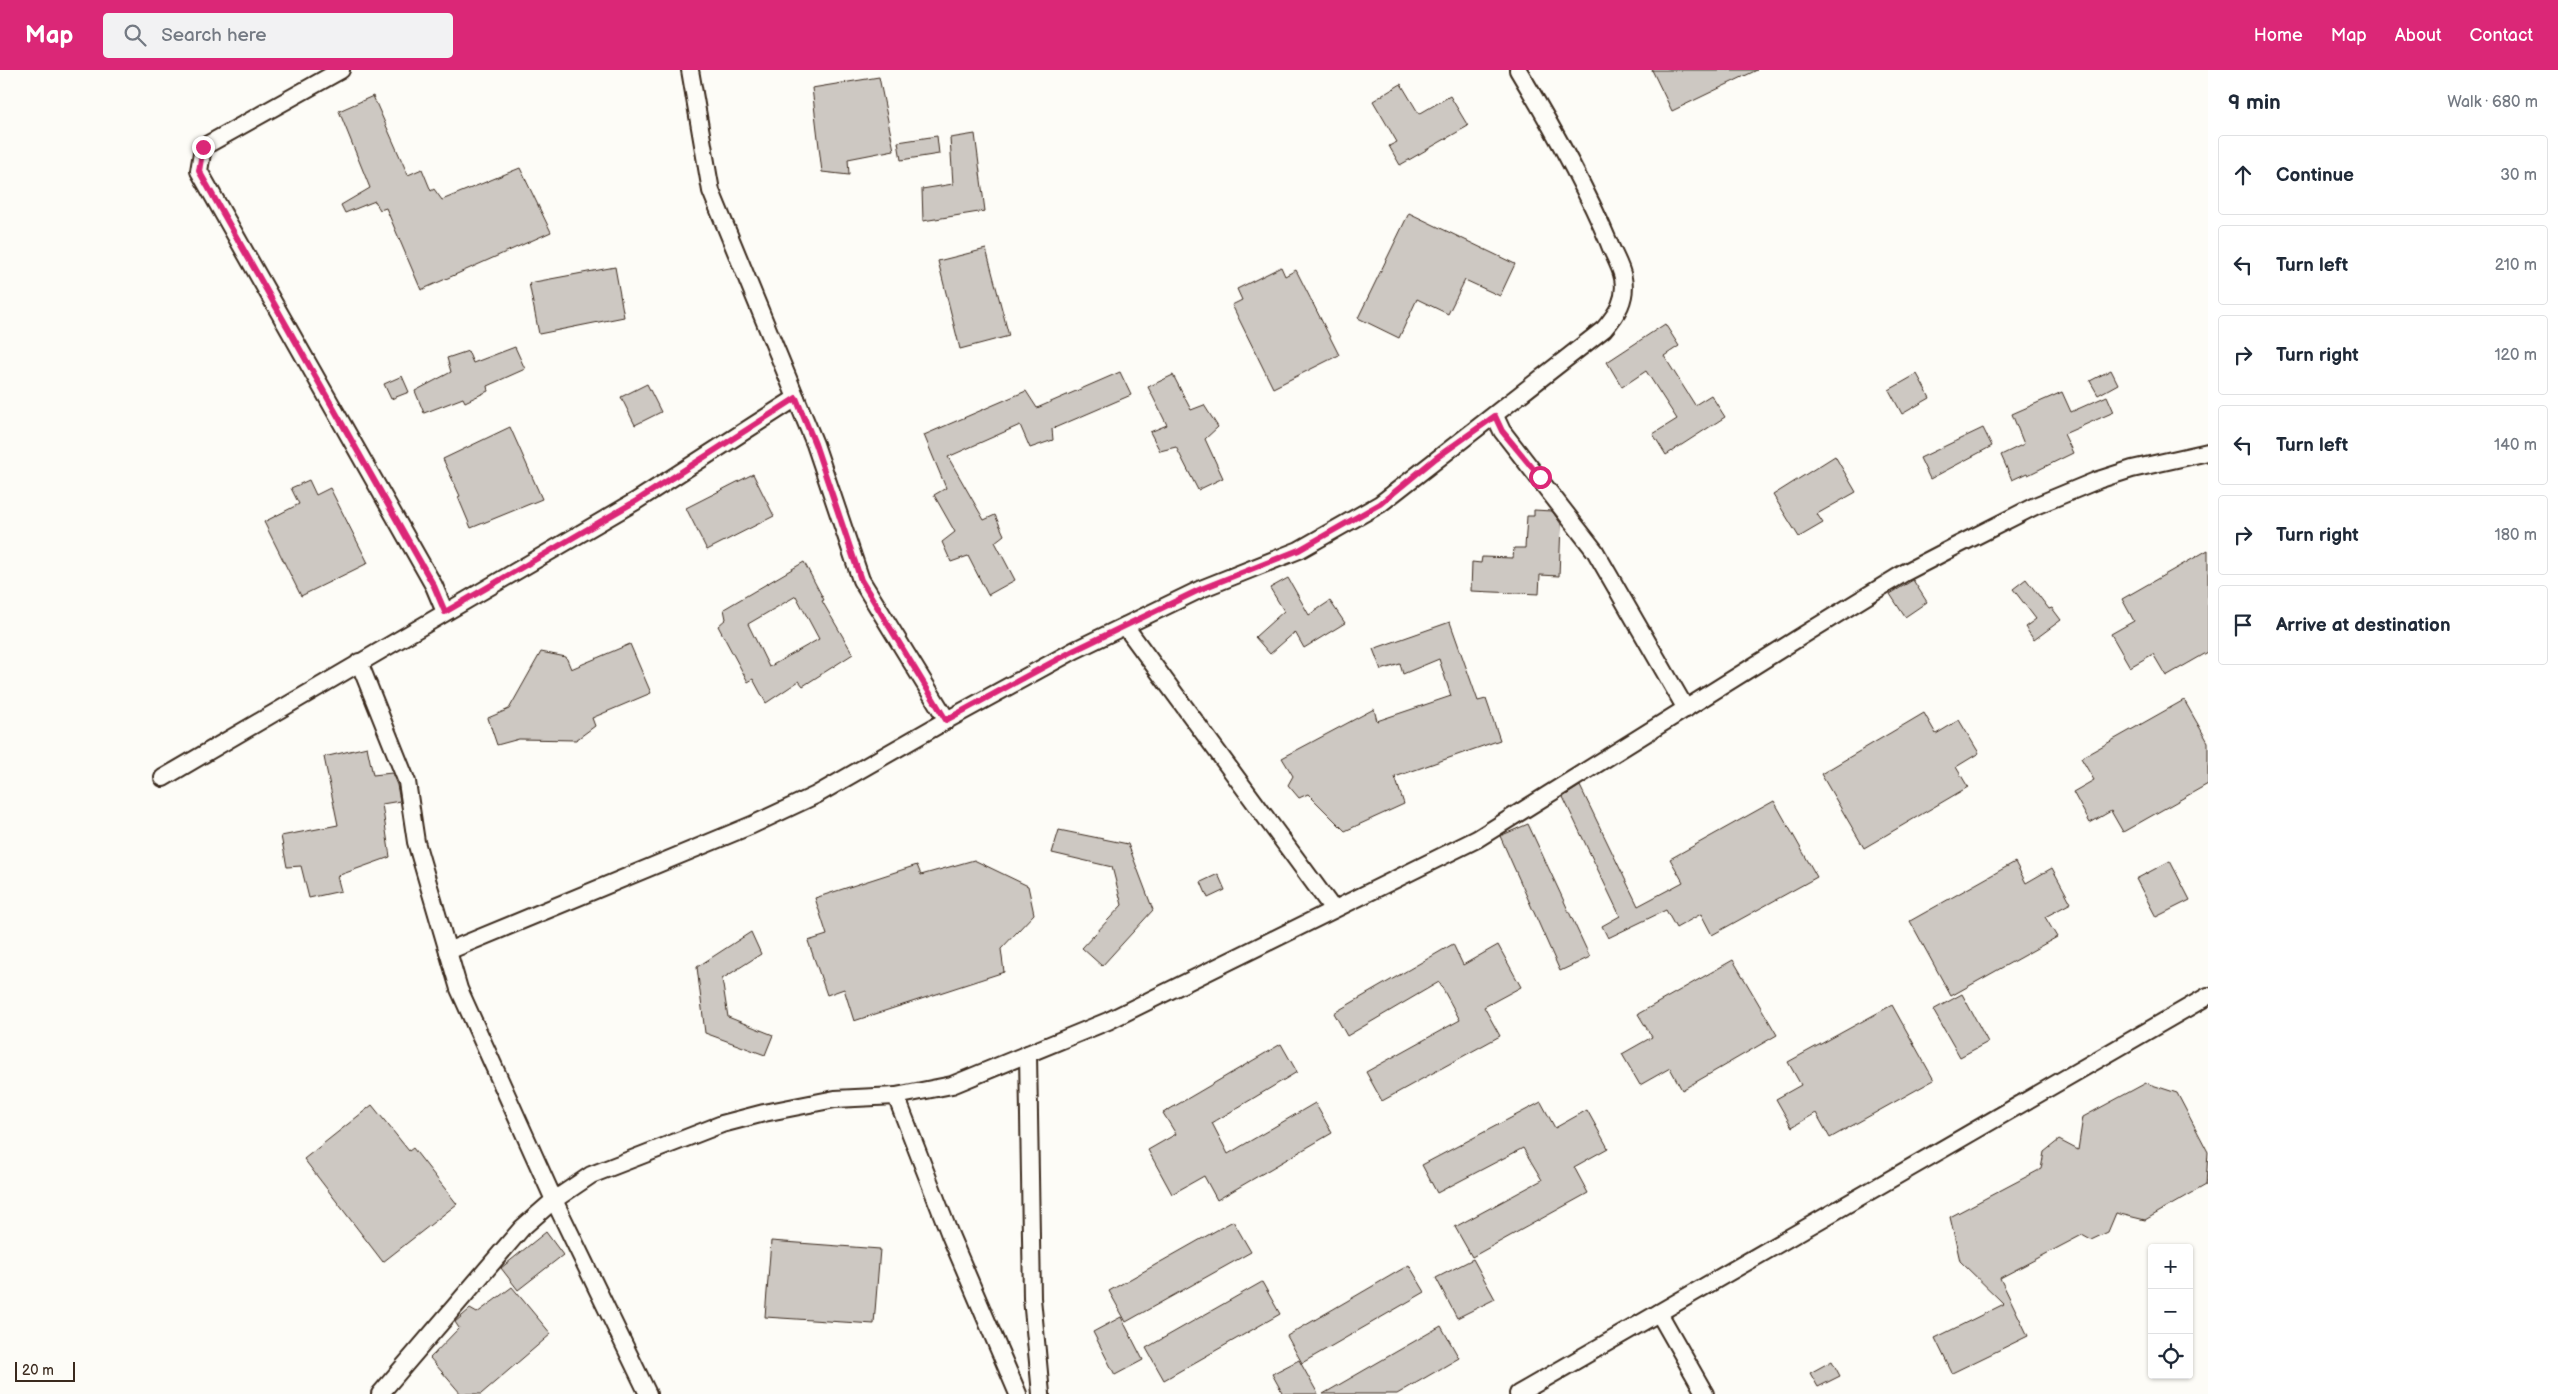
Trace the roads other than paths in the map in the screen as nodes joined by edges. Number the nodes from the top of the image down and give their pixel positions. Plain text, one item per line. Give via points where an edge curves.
1 (341, 70) edge
2 (690, 70) edge
3 (1518, 70) edge
4 (796, 398) junction
5 (1495, 416) junction
6 (2208, 452) edge
7 (445, 612) junction
8 (1125, 626) junction
9 (359, 662) junction
10 (1686, 709) junction
11 (946, 720) junction
12 (162, 778) dead end
13 (1334, 909) junction
14 (448, 951) junction
15 (2208, 996) edge
16 (1028, 1054) junction
17 (896, 1096) junction
18 (554, 1200) junction
19 (1659, 1313) junction
20 (380, 1394) edge
21 (648, 1394) edge
22 (1018, 1394) edge
23 (1041, 1394) edge
24 (1518, 1394) edge
25 (1705, 1394) edge

1 - 7 street via 203,147 199,171 434,586
2 - 4 street via 711,191
3 - 5 street via 1600,223 1623,278 1623,299 1616,315 1604,329
4 - 7 street via 636,501
4 - 11 street via 861,580
5 - 8 street via 1380,504 1299,550 1201,589
5 - 10 street via 1502,431 1595,551
6 - 10 street via 2123,472 2034,506 1904,573
7 - 9 street
8 - 11 street
8 - 13 street
9 - 12 street
9 - 14 street via 407,782 416,842
10 - 13 street via 1476,839
11 - 14 street via 798,804
13 - 16 street via 1108,1021
14 - 18 street via 459,989
15 - 19 street
16 - 17 street via 952,1085
16 - 23 street via 1032,1298
17 - 18 street via 835,1099 722,1124 591,1175
17 - 22 street via 950,1235
18 - 20 street via 522,1228
18 - 21 street
19 - 24 street
19 - 25 street

